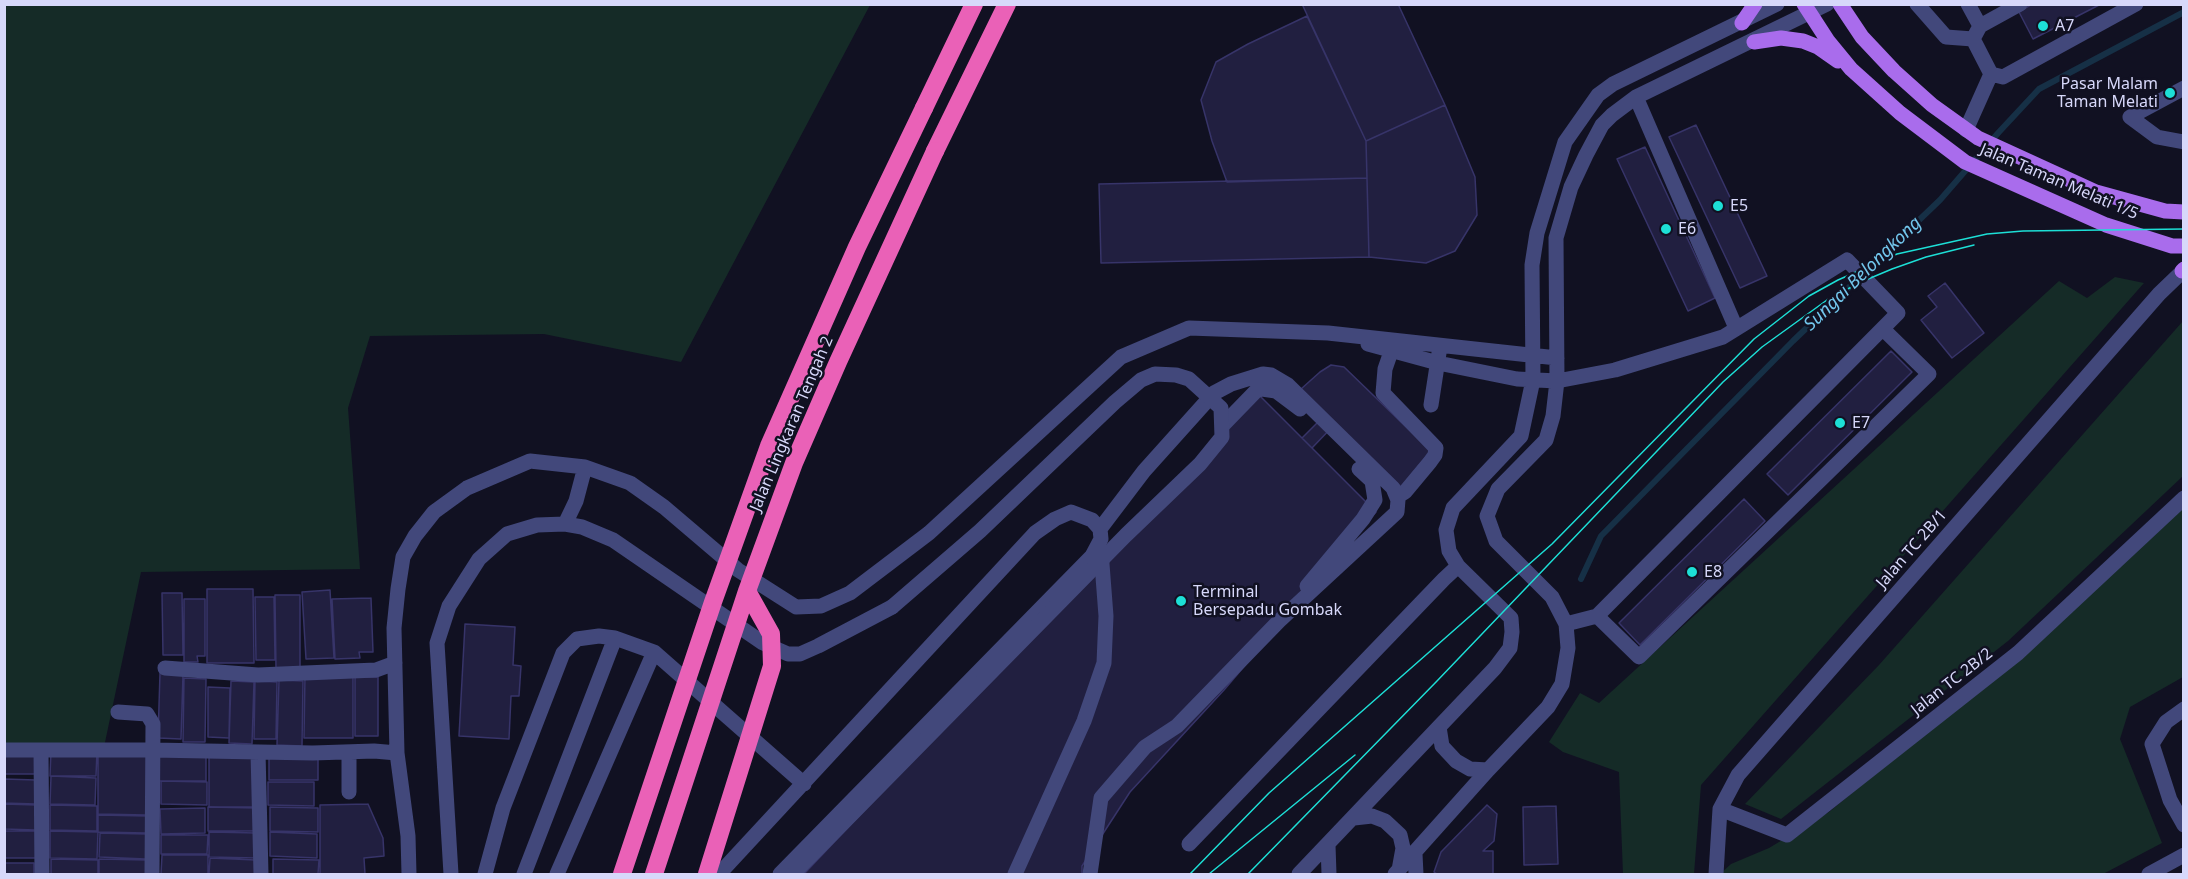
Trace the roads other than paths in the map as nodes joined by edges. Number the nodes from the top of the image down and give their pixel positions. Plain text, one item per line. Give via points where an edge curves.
1 (974, 4) edge
2 (1007, 4) edge
3 (1755, 4) edge
4 (1777, 4) edge
5 (1827, 4) edge
6 (1839, 4) edge
7 (1917, 4) edge
8 (1968, 4) edge
9 (2020, 4) edge
10 (2136, 4) edge
11 (1807, 9) edge
12 (1742, 23) junction
13 (1976, 32) junction
14 (1754, 42) junction
15 (1851, 69) junction
16 (1991, 74) junction
17 (2184, 88) edge
18 (1598, 95) junction
19 (1636, 97) junction
20 (1612, 115) junction
21 (1972, 134) junction
22 (2184, 142) edge
23 (2184, 212) edge
24 (2181, 247) edge
25 (2183, 270) edge
26 (1736, 328) junction
27 (1883, 329) junction
28 (1440, 344) junction
29 (1393, 345) junction
30 (1533, 355) junction
31 (1557, 358) junction
32 (1438, 363) junction
33 (1533, 380) junction
34 (1557, 381) junction
35 (1431, 405) dead end
36 (1223, 425) junction
37 (585, 466) junction
38 (2184, 498) edge
39 (1397, 505) junction
40 (565, 524) junction
41 (1100, 534) junction
42 (1458, 566) junction
43 (747, 591) junction
44 (1597, 616) junction
45 (1279, 621) junction
46 (1566, 624) junction
47 (615, 638) junction
48 (654, 652) junction
49 (395, 663) junction
50 (165, 668) dead end
51 (2184, 709) edge
52 (118, 712) dead end
53 (1439, 727) junction
54 (4, 750) edge
55 (41, 750) junction
56 (153, 750) junction
57 (258, 752) junction
58 (349, 753) junction
59 (398, 753) junction
60 (1488, 770) junction
61 (804, 784) junction
62 (349, 792) dead end
63 (1720, 809) junction
64 (1353, 818) junction
65 (2184, 825) edge
66 (1189, 844) dead end
67 (1328, 845) junction
68 (1415, 854) junction
69 (2184, 855) edge
70 (1397, 872) edge
71 (42, 874) edge
72 (152, 874) edge
73 (261, 874) edge
74 (409, 874) edge
75 (451, 874) edge
76 (485, 874) edge
77 (524, 874) edge
78 (557, 874) edge
79 (622, 874) edge
80 (654, 874) edge
81 (707, 874) edge
82 (719, 874) edge
83 (780, 874) edge
84 (793, 874) edge
85 (1015, 874) edge
86 (1090, 874) edge
87 (1299, 874) edge
88 (1329, 874) edge
89 (1416, 874) edge
90 (1716, 874) edge
91 (2149, 874) edge

1 - 79 highway, Jalan Lingkaran Tengah 2, bridge via 856,247 769,446
2 - 43 highway, Jalan Lingkaran Tengah 2, bridge via 843,351 794,463
3 - 12 main road
4 - 12 street
5 - 11 street
6 - 21 main road, Jalan Taman Melati 1/5 via 1893,71
7 - 13 street via 1946,37
8 - 13 street
9 - 13 street
10 - 16 street via 2003,77
11 - 14 street
11 - 15 main road, Jalan Taman Melati 1/5
12 - 18 street via 1613,84
13 - 16 street
14 - 15 main road via 1781,38 1803,41
14 - 19 street
15 - 24 main road, Jalan Taman Melati 1/5 via 1900,113 1965,162 2106,225
16 - 21 street
17 - 22 street via 2130,117 2157,137
18 - 20 street
18 - 30 street via 1565,142 1537,233 1532,265
19 - 20 street
19 - 26 street
20 - 31 street via 1602,125 1571,187 1556,238
21 - 23 main road, Jalan Taman Melati 1/5 via 2096,192 2165,211
25 - 63 street, Jalan TC 2B/1 via 1738,775
26 - 27 street via 1847,260 1898,313
26 - 34 street via 1723,337 1616,370
27 - 44 street
27 - 44 street via 1929,374 1639,657
28 - 29 street
28 - 30 street
28 - 32 street
29 - 32 street
29 - 37 street via 1328,333 1190,328 1121,357 929,533 850,593 821,606 796,607 738,570 630,483
29 - 39 street via 1383,390 1436,448 1435,455
30 - 31 street
30 - 33 street
31 - 34 street
32 - 33 street
32 - 35 street
33 - 34 street
33 - 42 street via 1521,436 1453,508 1446,530 1449,551
34 - 46 street via 1546,440 1498,489 1487,516 1496,541 1552,597
36 - 40 street, bridge via 1221,408 1189,379 1155,374 1141,380 980,531 892,607 800,654 788,654 762,643 613,540
36 - 45 street via 1256,391 1276,391 1298,406 1372,481 1375,491 1375,500 1363,519
36 - 84 street, bridge via 1222,436 1200,464
37 - 40 street
37 - 49 street via 530,461 467,488 434,512 403,556 394,628
38 - 63 street, Jalan TC 2B/2 via 2018,652 1787,835
39 - 41 street via 1393,488 1288,385 1263,374 1214,393 1144,471
39 - 45 street via 1339,568
40 - 75 street via 537,525 507,534 479,559 449,606 444,621 437,643
41 - 61 street via 1092,520 1071,512 1035,533
41 - 83 street via 1092,556
41 - 85 street via 1106,615 1104,663 1084,721
42 - 53 street via 1511,618 1512,632 1510,648 1495,668
42 - 66 street
43 - 80 highway, Jalan Lingkaran Tengah 2, bridge
43 - 81 highway, bridge via 771,634 772,666
44 - 46 street
45 - 86 street via 1177,726 1145,747 1101,798
46 - 60 street via 1568,648 1562,684 1548,707
47 - 48 street
47 - 76 street via 578,639 562,653 503,808
47 - 77 street
48 - 61 street
48 - 78 street
49 - 50 street via 376,670 258,675
49 - 59 street
51 - 65 street via 2166,722 2152,744 2170,800
52 - 56 street via 147,714 153,724
53 - 60 street via 1442,746 1456,761 1470,770
53 - 64 street
54 - 55 street
55 - 56 street
55 - 71 street
56 - 57 street
56 - 72 street
57 - 58 street
57 - 73 street
58 - 59 street
58 - 62 street
59 - 74 street
60 - 68 street
61 - 82 street
63 - 90 street, Jalan TC 2B/1
64 - 67 street
64 - 70 street via 1372,816 1384,820 1400,836 1403,848
67 - 87 street
67 - 88 street
68 - 70 street
68 - 89 street
69 - 91 street

